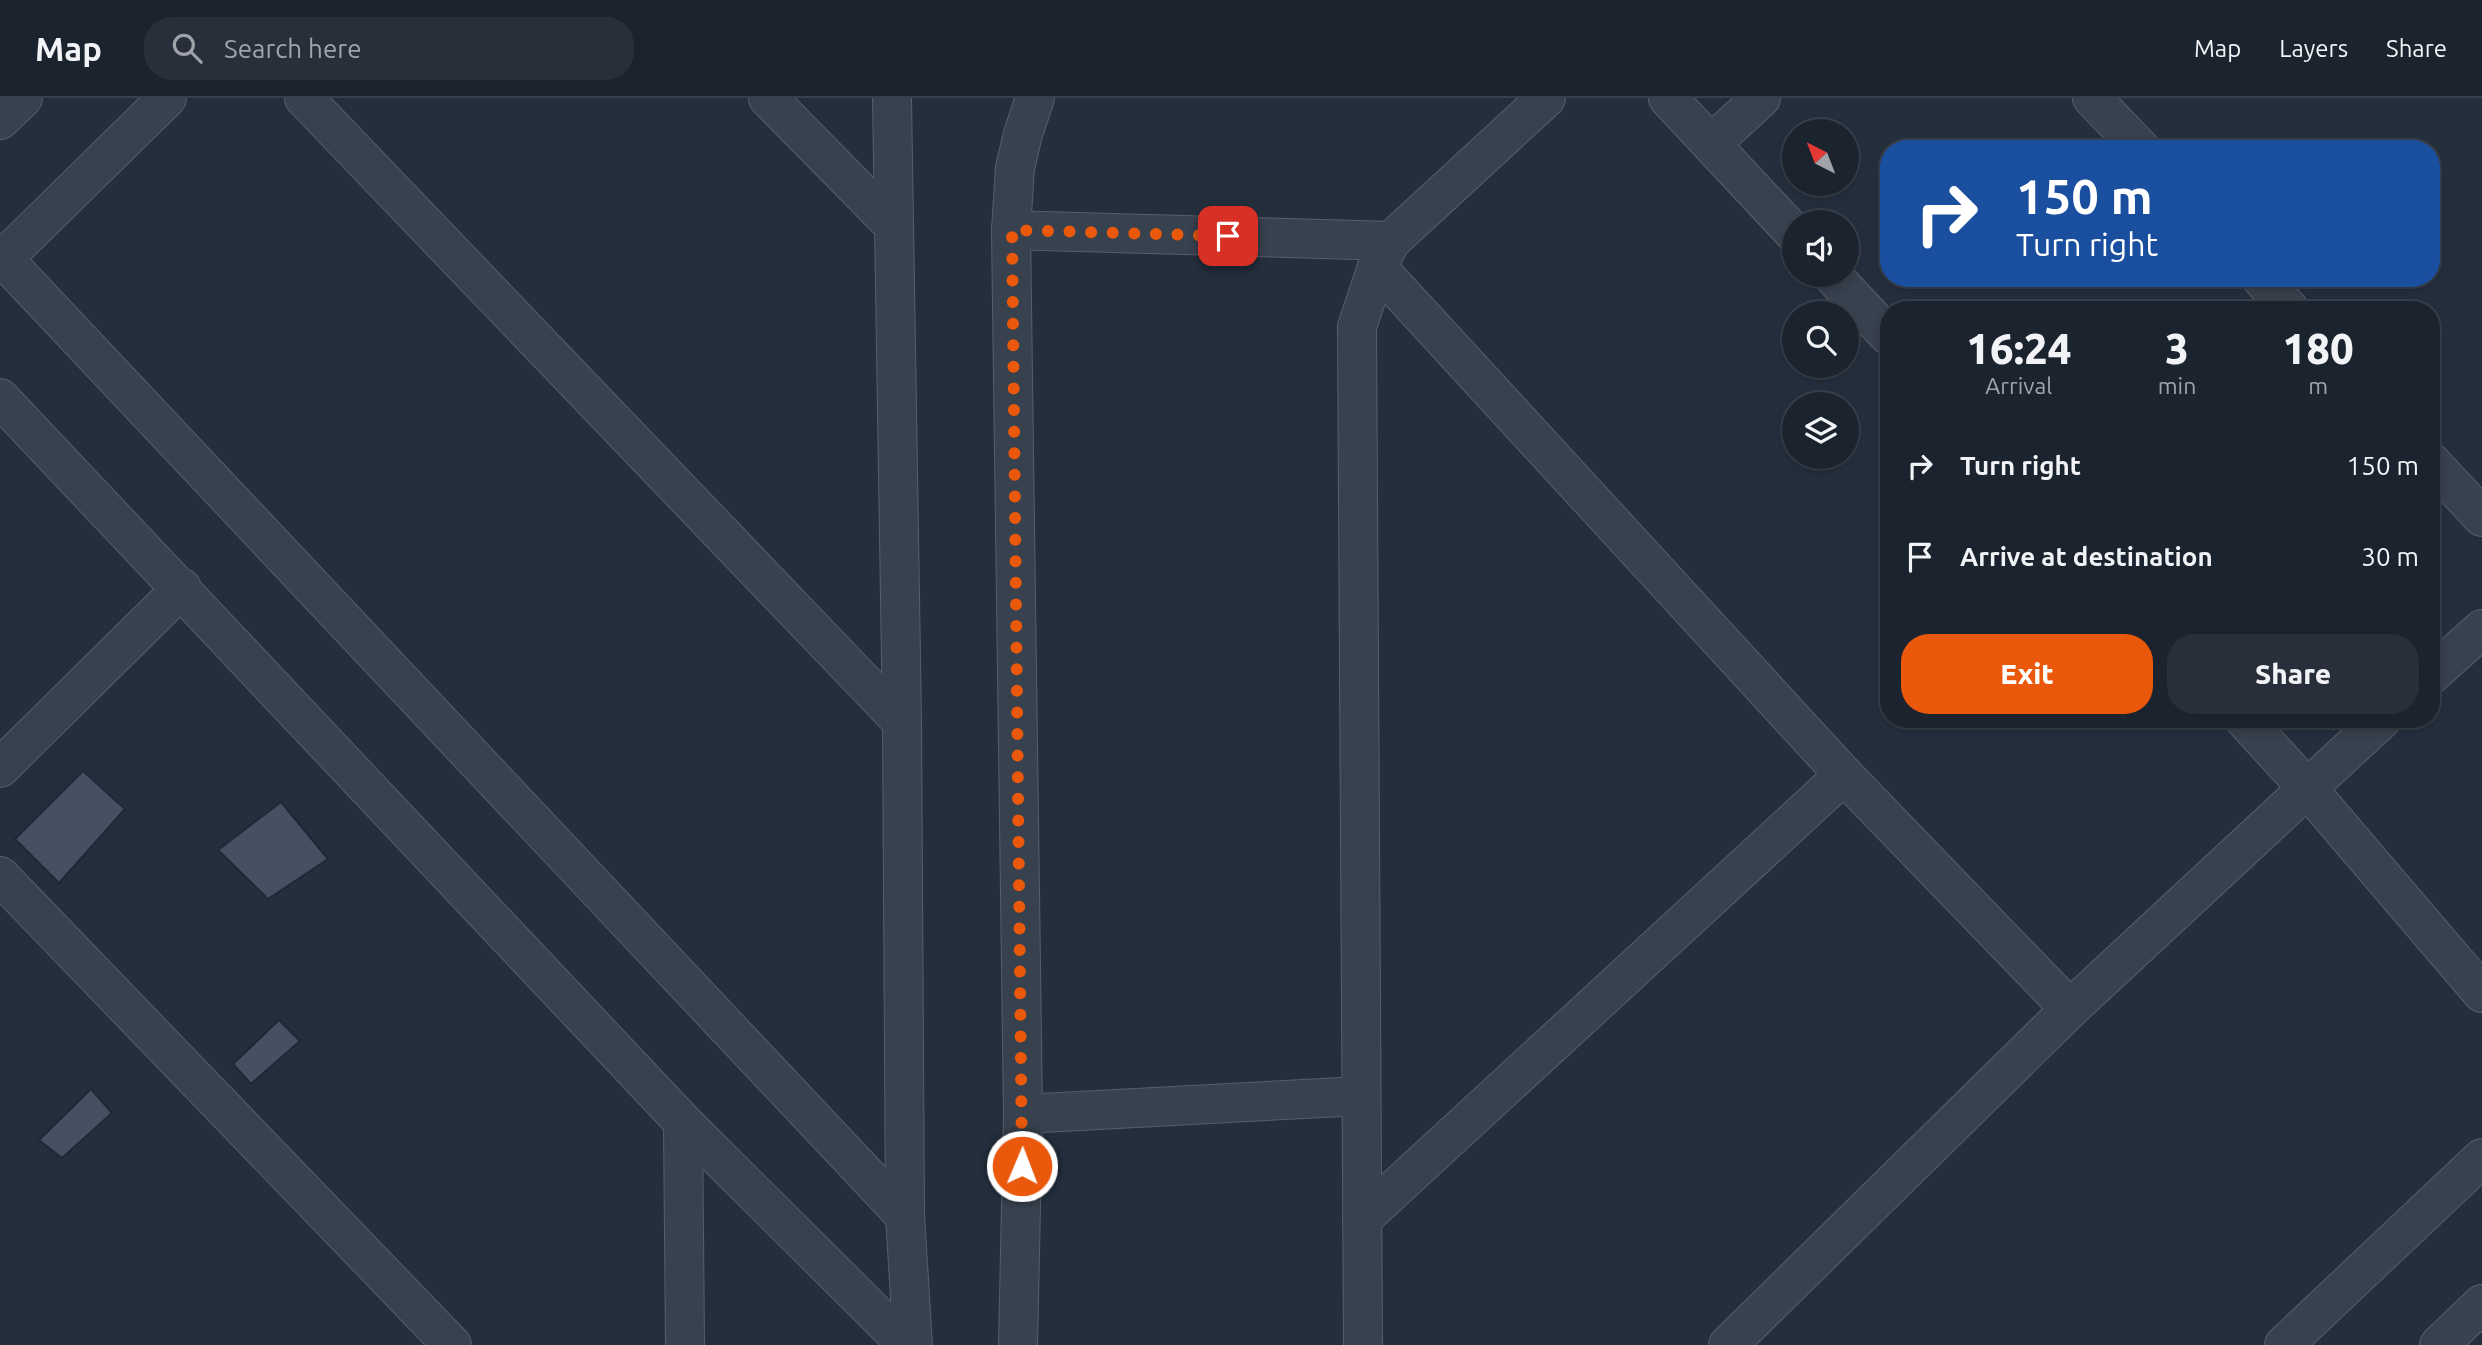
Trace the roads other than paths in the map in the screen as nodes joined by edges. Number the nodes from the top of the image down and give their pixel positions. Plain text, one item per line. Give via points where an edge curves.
1 (23, 98) edge
2 (167, 98) edge
3 (304, 98) edge
4 (768, 98) edge
5 (891, 98) edge
6 (1035, 98) edge
7 (1546, 98) edge
8 (1668, 98) edge
9 (1761, 98) edge
10 (2092, 98) edge
11 (0, 120) edge
12 (2132, 140) edge
13 (1712, 144) junction
14 (1782, 220) edge
15 (892, 225) junction
16 (1012, 230) junction
17 (1384, 254) junction
18 (2, 257) edge
19 (1843, 287) edge
20 (2269, 287) edge
21 (2282, 301) edge
22 (1880, 326) edge
23 (0, 398) edge
24 (2440, 472) edge
25 (2482, 517) edge
26 (182, 588) junction
27 (2482, 629) edge
28 (2440, 667) edge
29 (902, 722) junction
30 (2252, 728) edge
31 (2372, 728) edge
32 (0, 768) edge
33 (1844, 775) junction
34 (2307, 788) junction
35 (0, 876) edge
36 (2482, 993) edge
37 (2070, 1009) junction
38 (1360, 1096) junction
39 (1023, 1114) junction
40 (683, 1122) junction
41 (2482, 1158) edge
42 (905, 1216) junction
43 (1362, 1219) junction
44 (2482, 1304) edge
45 (452, 1345) edge
46 (685, 1345) edge
47 (907, 1345) edge
48 (913, 1345) edge
49 (1018, 1345) edge
50 (1363, 1345) edge
51 (1728, 1345) edge
52 (2284, 1345) edge
53 (2439, 1345) edge

1 - 11 street
2 - 18 street
3 - 29 street
4 - 15 street
5 - 15 street
6 - 16 street via 1015,168
7 - 17 street
8 - 13 street
9 - 13 street
10 - 12 street
13 - 14 street
15 - 29 street
16 - 17 street
16 - 39 street
17 - 33 street
17 - 38 street via 1357,327
18 - 42 street
19 - 22 street
20 - 21 street
23 - 26 street
24 - 25 street
26 - 32 street
26 - 40 street
27 - 28 street
29 - 42 street
30 - 34 street
31 - 34 street
33 - 37 street
33 - 43 street
34 - 36 street
34 - 37 street
35 - 45 street
37 - 51 street
38 - 39 street
38 - 43 street
39 - 49 street
40 - 46 street
40 - 47 street
41 - 52 street
42 - 48 street
43 - 50 street
44 - 53 street

